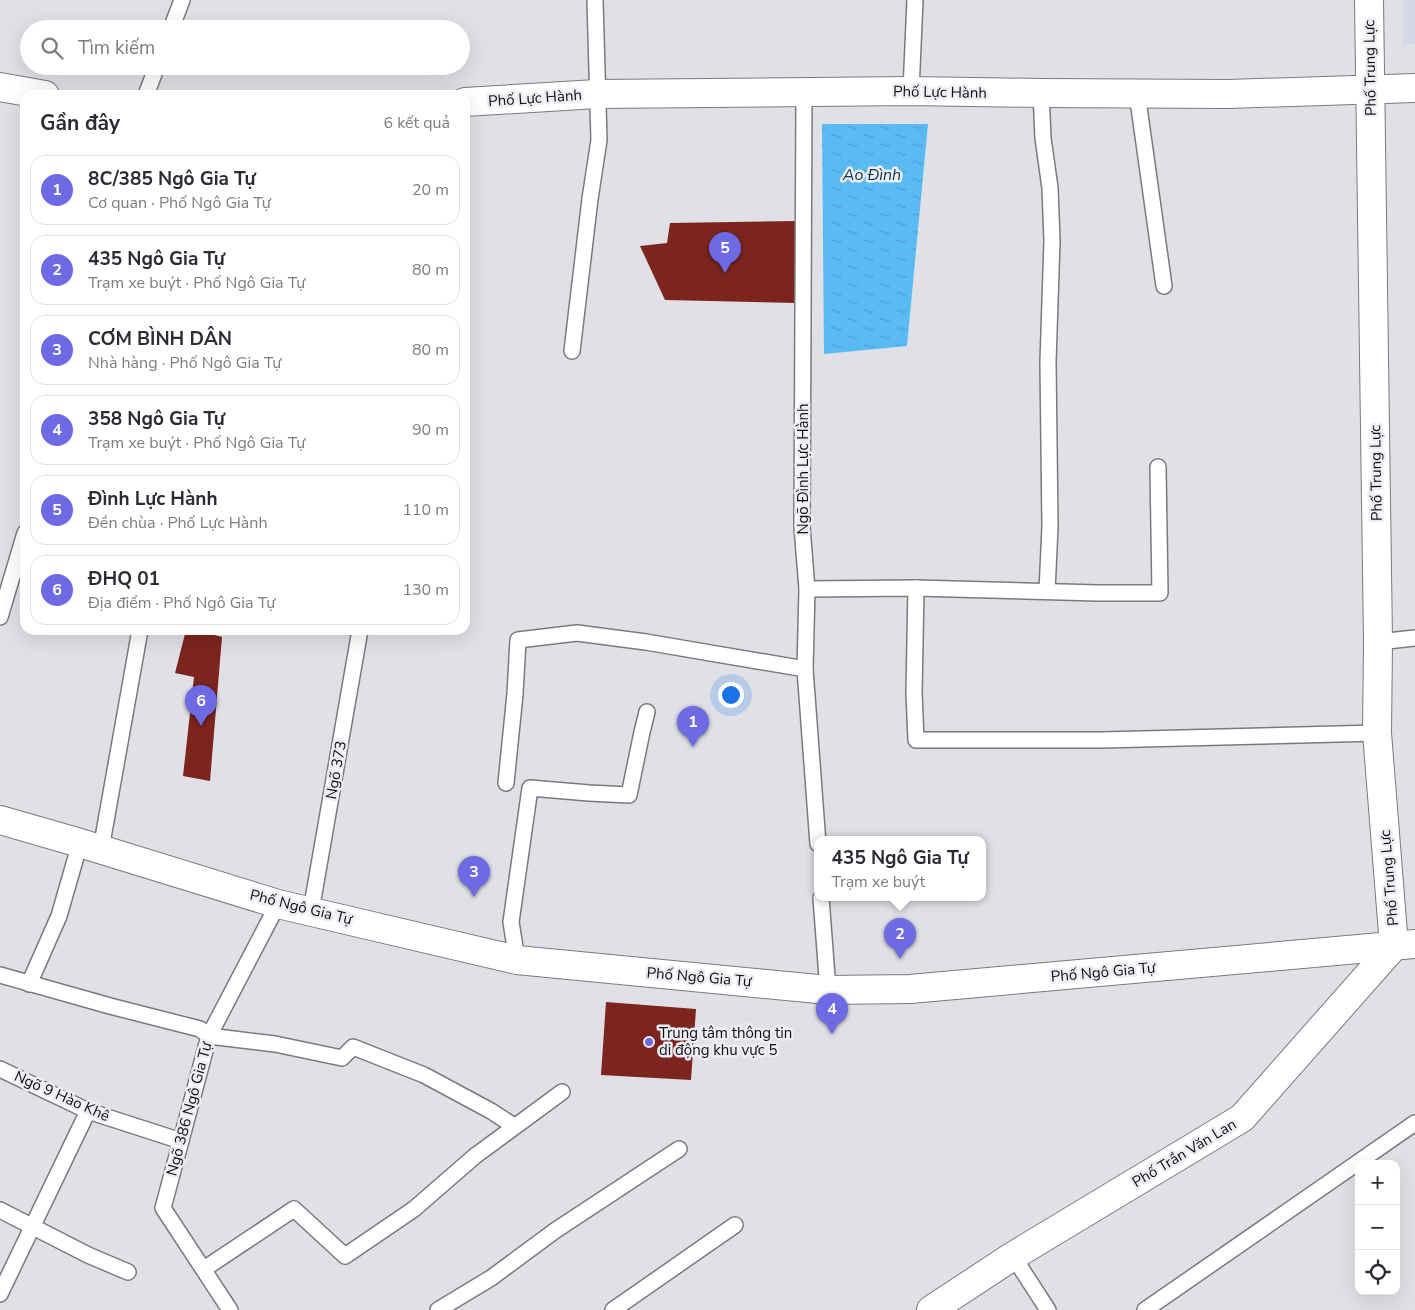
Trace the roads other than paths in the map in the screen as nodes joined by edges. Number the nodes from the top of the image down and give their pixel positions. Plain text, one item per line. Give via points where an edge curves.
1 (182, 0) edge
2 (595, 0) edge
3 (915, 0) edge
4 (1369, 0) edge
5 (174, 20) edge
6 (154, 75) edge
7 (0, 87) edge
8 (1415, 88) edge
9 (148, 90) edge
10 (1371, 90) junction
11 (20, 91) edge
12 (911, 91) junction
13 (804, 93) junction
14 (1137, 93) junction
15 (597, 94) junction
16 (1041, 94) junction
17 (470, 102) edge
18 (1164, 286) dead end
19 (572, 351) dead end
20 (1158, 467) dead end
21 (20, 551) edge
22 (916, 588) junction
23 (807, 589) junction
24 (1047, 591) junction
25 (0, 617) edge
26 (139, 635) edge
27 (359, 635) edge
28 (1415, 638) edge
29 (1378, 642) junction
30 (805, 669) junction
31 (647, 712) dead end
32 (1377, 733) junction
33 (506, 783) dead end
34 (0, 820) edge
35 (817, 836) edge
36 (90, 846) junction
37 (821, 901) edge
38 (278, 904) junction
39 (311, 910) junction
40 (1405, 945) edge
41 (517, 960) junction
42 (0, 975) edge
43 (29, 984) junction
44 (828, 990) junction
45 (209, 1036) junction
46 (0, 1069) edge
47 (562, 1092) dead end
48 (88, 1111) junction
49 (1415, 1123) edge
50 (514, 1126) junction
51 (181, 1141) junction
52 (679, 1149) dead end
53 (0, 1210) edge
54 (735, 1225) dead end
55 (32, 1227) junction
56 (1013, 1256) junction
57 (204, 1269) junction
58 (128, 1272) dead end
59 (0, 1294) edge
60 (230, 1310) edge
61 (438, 1310) edge
62 (613, 1310) edge
63 (931, 1310) edge
64 (1048, 1310) edge
65 (1145, 1310) edge

1 - 5 lane
2 - 15 lane
3 - 12 lane
4 - 10 street, Phố Trung Lực
6 - 9 lane
7 - 11 street
8 - 10 street, Phố Lực Hành
10 - 14 street, Phố Lực Hành
10 - 29 street, Phố Trung Lực
12 - 13 street, Phố Lực Hành
12 - 16 street, Phố Lực Hành
13 - 15 street, Phố Lực Hành
13 - 23 lane, Ngõ Đình Lực Hành via 802,527
14 - 16 street, Phố Lực Hành
14 - 18 lane
15 - 17 street, Phố Lực Hành
15 - 19 lane via 599,140
16 - 24 lane via 1052,240
20 - 24 lane via 1160,593
21 - 25 lane
22 - 23 lane
22 - 24 lane
22 - 32 lane via 916,740 1102,740
23 - 30 lane, Ngõ Đình Lực Hành
26 - 36 lane
27 - 39 lane, Ngõ 373
28 - 29 lane
29 - 32 street, Phố Trung Lực
30 - 33 lane via 577,633 518,640
30 - 35 lane, Ngõ Đình Lực Hành
31 - 41 lane via 629,794 530,788 511,922
32 - 40 street, Phố Trung Lực
34 - 36 street, Phố Ngô Gia Tự
36 - 38 street, Phố Ngô Gia Tự
36 - 43 lane
37 - 44 lane
38 - 39 street, Phố Ngô Gia Tự
38 - 45 lane, Ngõ 386 Ngô Gia Tự
39 - 41 street, Phố Ngô Gia Tự
40 - 44 street, Phố Ngô Gia Tự via 910,989
40 - 56 street, Phố Trần Văn Lan via 1242,1118
41 - 44 street, Phố Ngô Gia Tự
42 - 43 lane
43 - 45 lane via 200,1029
45 - 50 lane via 275,1044 342,1058 353,1048 424,1075 491,1110
45 - 51 lane, Ngõ 386 Ngô Gia Tự
46 - 48 lane, Ngõ 9 Hào Khê
47 - 50 lane
48 - 51 lane, Ngõ 9 Hào Khê
48 - 55 lane
49 - 65 lane
50 - 57 lane via 414,1209 345,1256 294,1209
51 - 57 lane, Ngõ 386 Ngô Gia Tự via 163,1208
52 - 61 lane via 556,1230 491,1278
53 - 55 lane
54 - 62 lane
55 - 58 lane
55 - 59 lane
56 - 63 street, Phố Trần Văn Lan
56 - 64 lane
57 - 60 lane, Ngõ 386 Ngô Gia Tự

